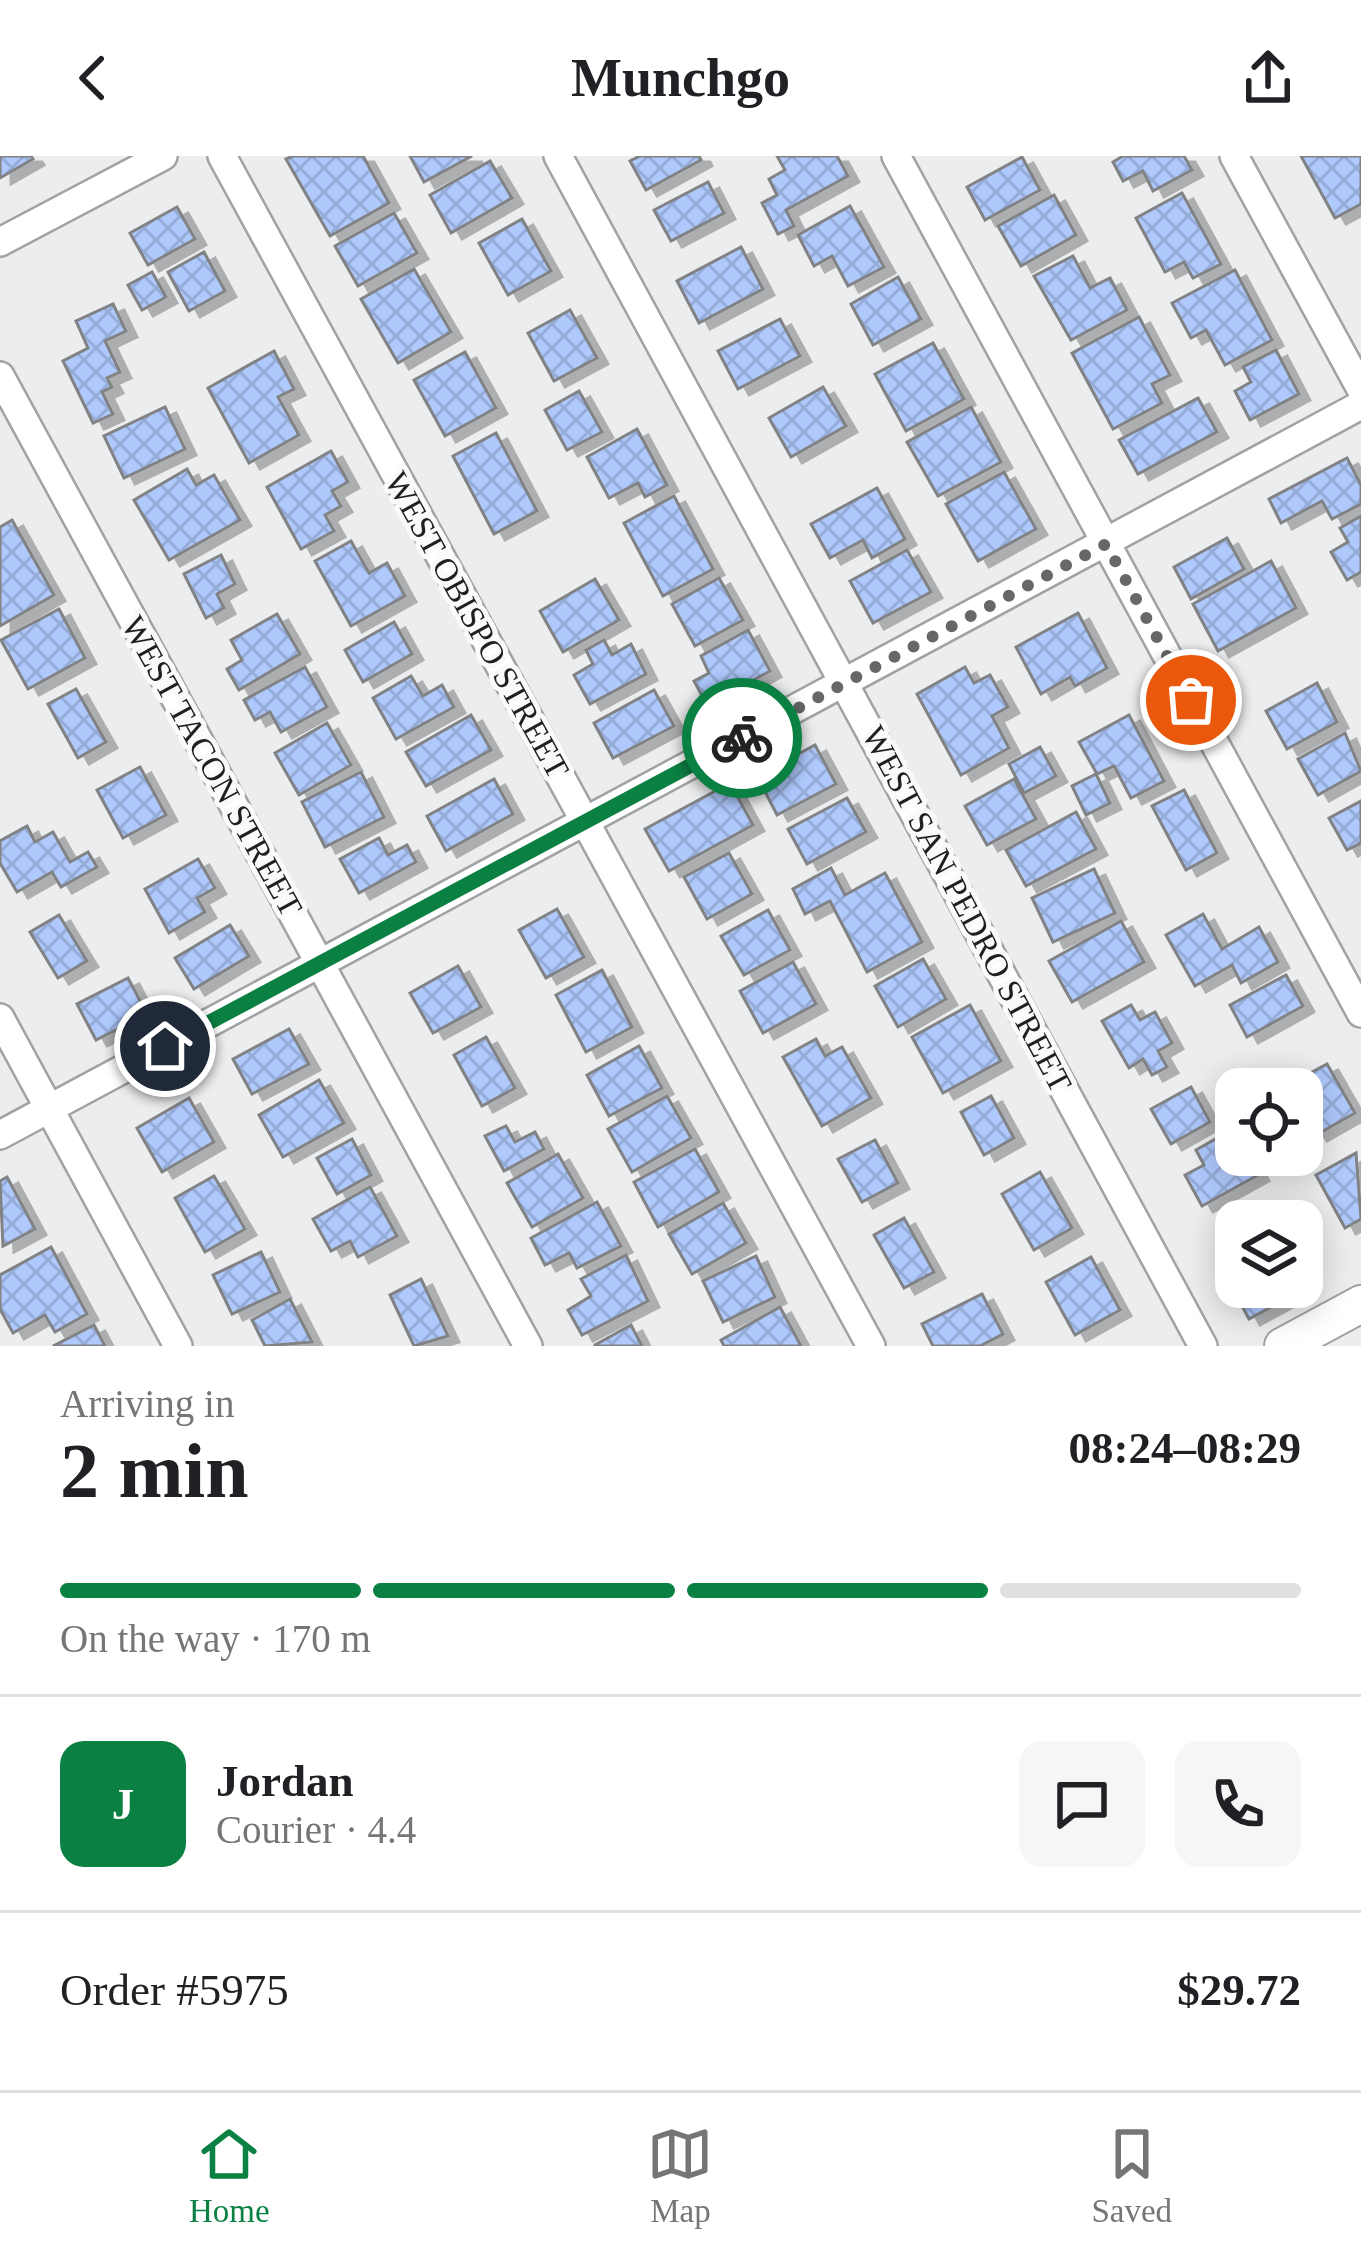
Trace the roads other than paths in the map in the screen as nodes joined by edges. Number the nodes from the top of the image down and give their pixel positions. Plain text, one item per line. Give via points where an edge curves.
1 (163, 156) edge
2 (222, 156) edge
3 (558, 156) edge
4 (896, 156) edge
5 (1234, 156) edge
6 (0, 242) edge
7 (0, 376) edge
8 (1361, 389) edge
9 (1361, 405) edge
10 (1106, 544) junction
11 (844, 683) junction
12 (585, 822) junction
13 (319, 963) junction
14 (1361, 1013) edge
15 (0, 1018) edge
16 (50, 1108) junction
17 (0, 1136) edge
18 (1361, 1304) edge
19 (178, 1346) edge
20 (528, 1346) edge
21 (871, 1346) edge
22 (1203, 1346) edge
23 (1283, 1346) edge

1 - 6 street
2 - 12 street, WEST OBISPO STREET
3 - 11 street, WEST SAN PEDRO STREET
4 - 10 street
5 - 8 street
7 - 13 street, WEST TACON STREET
9 - 10 street
10 - 11 street
10 - 14 street
11 - 12 street
11 - 22 street, WEST SAN PEDRO STREET
12 - 13 street
12 - 21 street, WEST OBISPO STREET
13 - 16 street
13 - 20 street, WEST TACON STREET
15 - 16 street
16 - 17 street
16 - 19 street
18 - 23 main road

